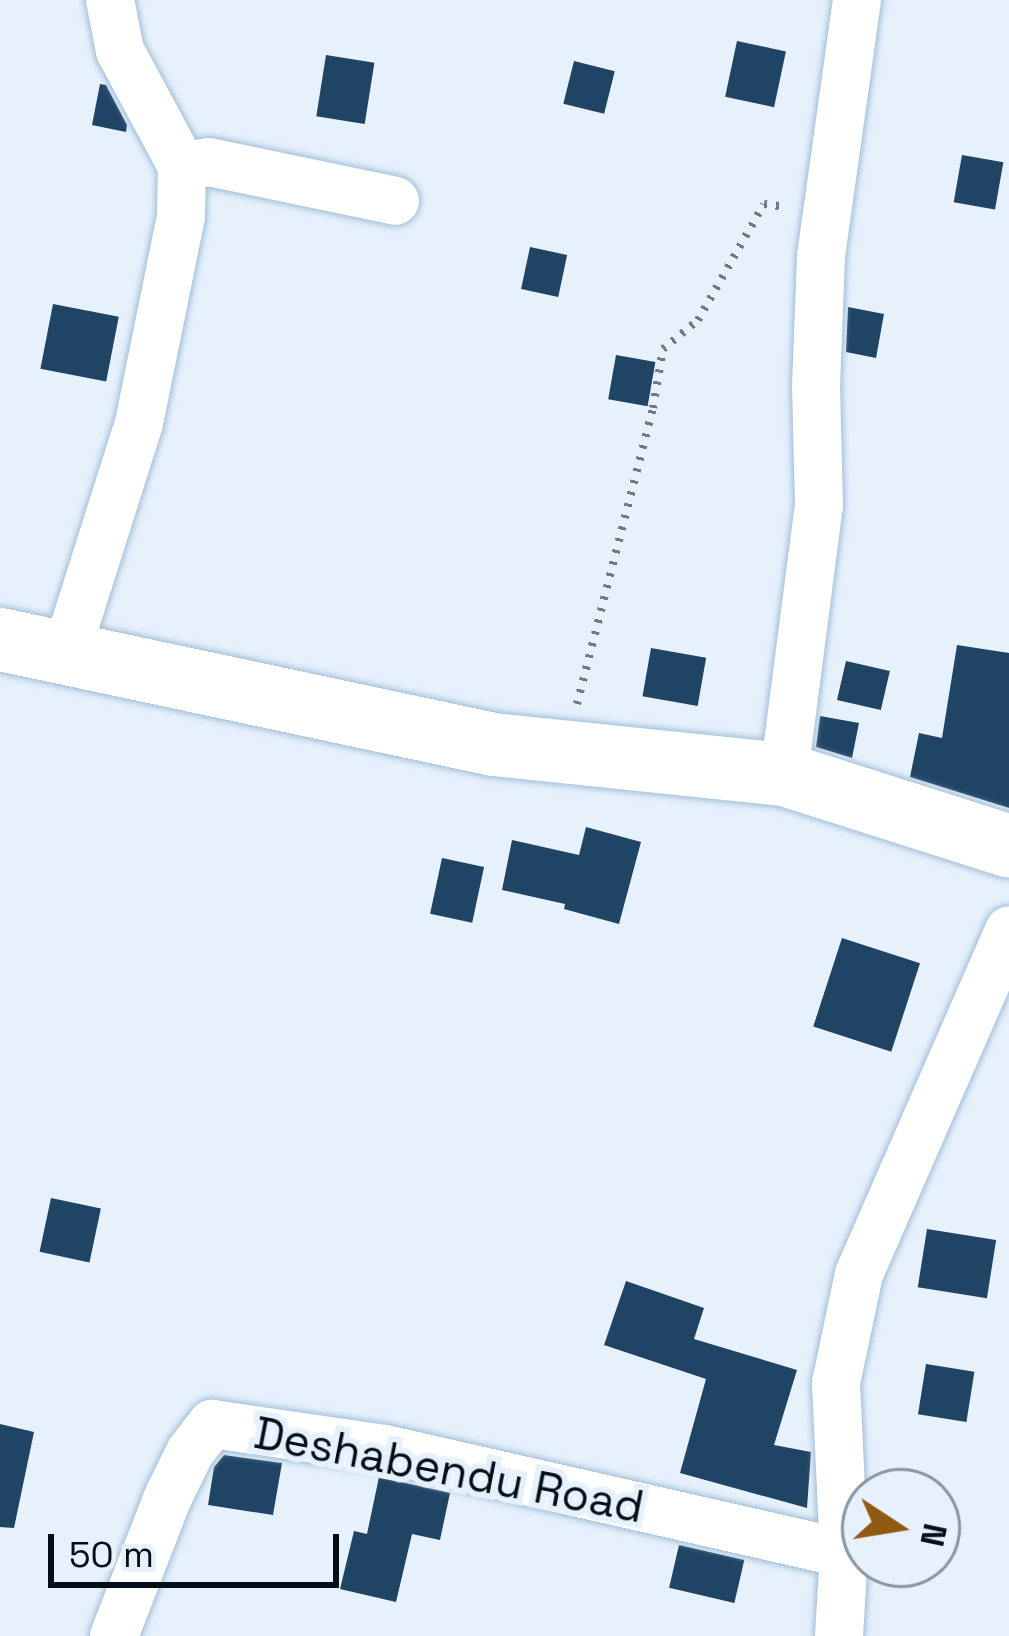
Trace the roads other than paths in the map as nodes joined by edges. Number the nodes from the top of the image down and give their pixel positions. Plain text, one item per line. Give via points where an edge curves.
1 (110, 0) edge
2 (857, 0) edge
3 (182, 166) junction
4 (395, 201) dead end
5 (0, 639) edge
6 (67, 650) junction
7 (784, 774) junction
8 (1009, 846) edge
9 (1009, 930) edge
10 (841, 1489) edge
11 (841, 1552) edge
12 (842, 1588) edge
13 (113, 1636) edge
14 (839, 1636) edge

1 - 3 street via 120,51
2 - 7 street via 827,212 815,388 819,506
3 - 4 street via 208,162
3 - 6 street via 181,216 139,423
5 - 6 main road
6 - 7 main road via 493,744
7 - 8 main road
9 - 10 street via 859,1274 836,1383
11 - 13 street, Deshabendu Road via 385,1449 212,1424 168,1498
12 - 14 street

